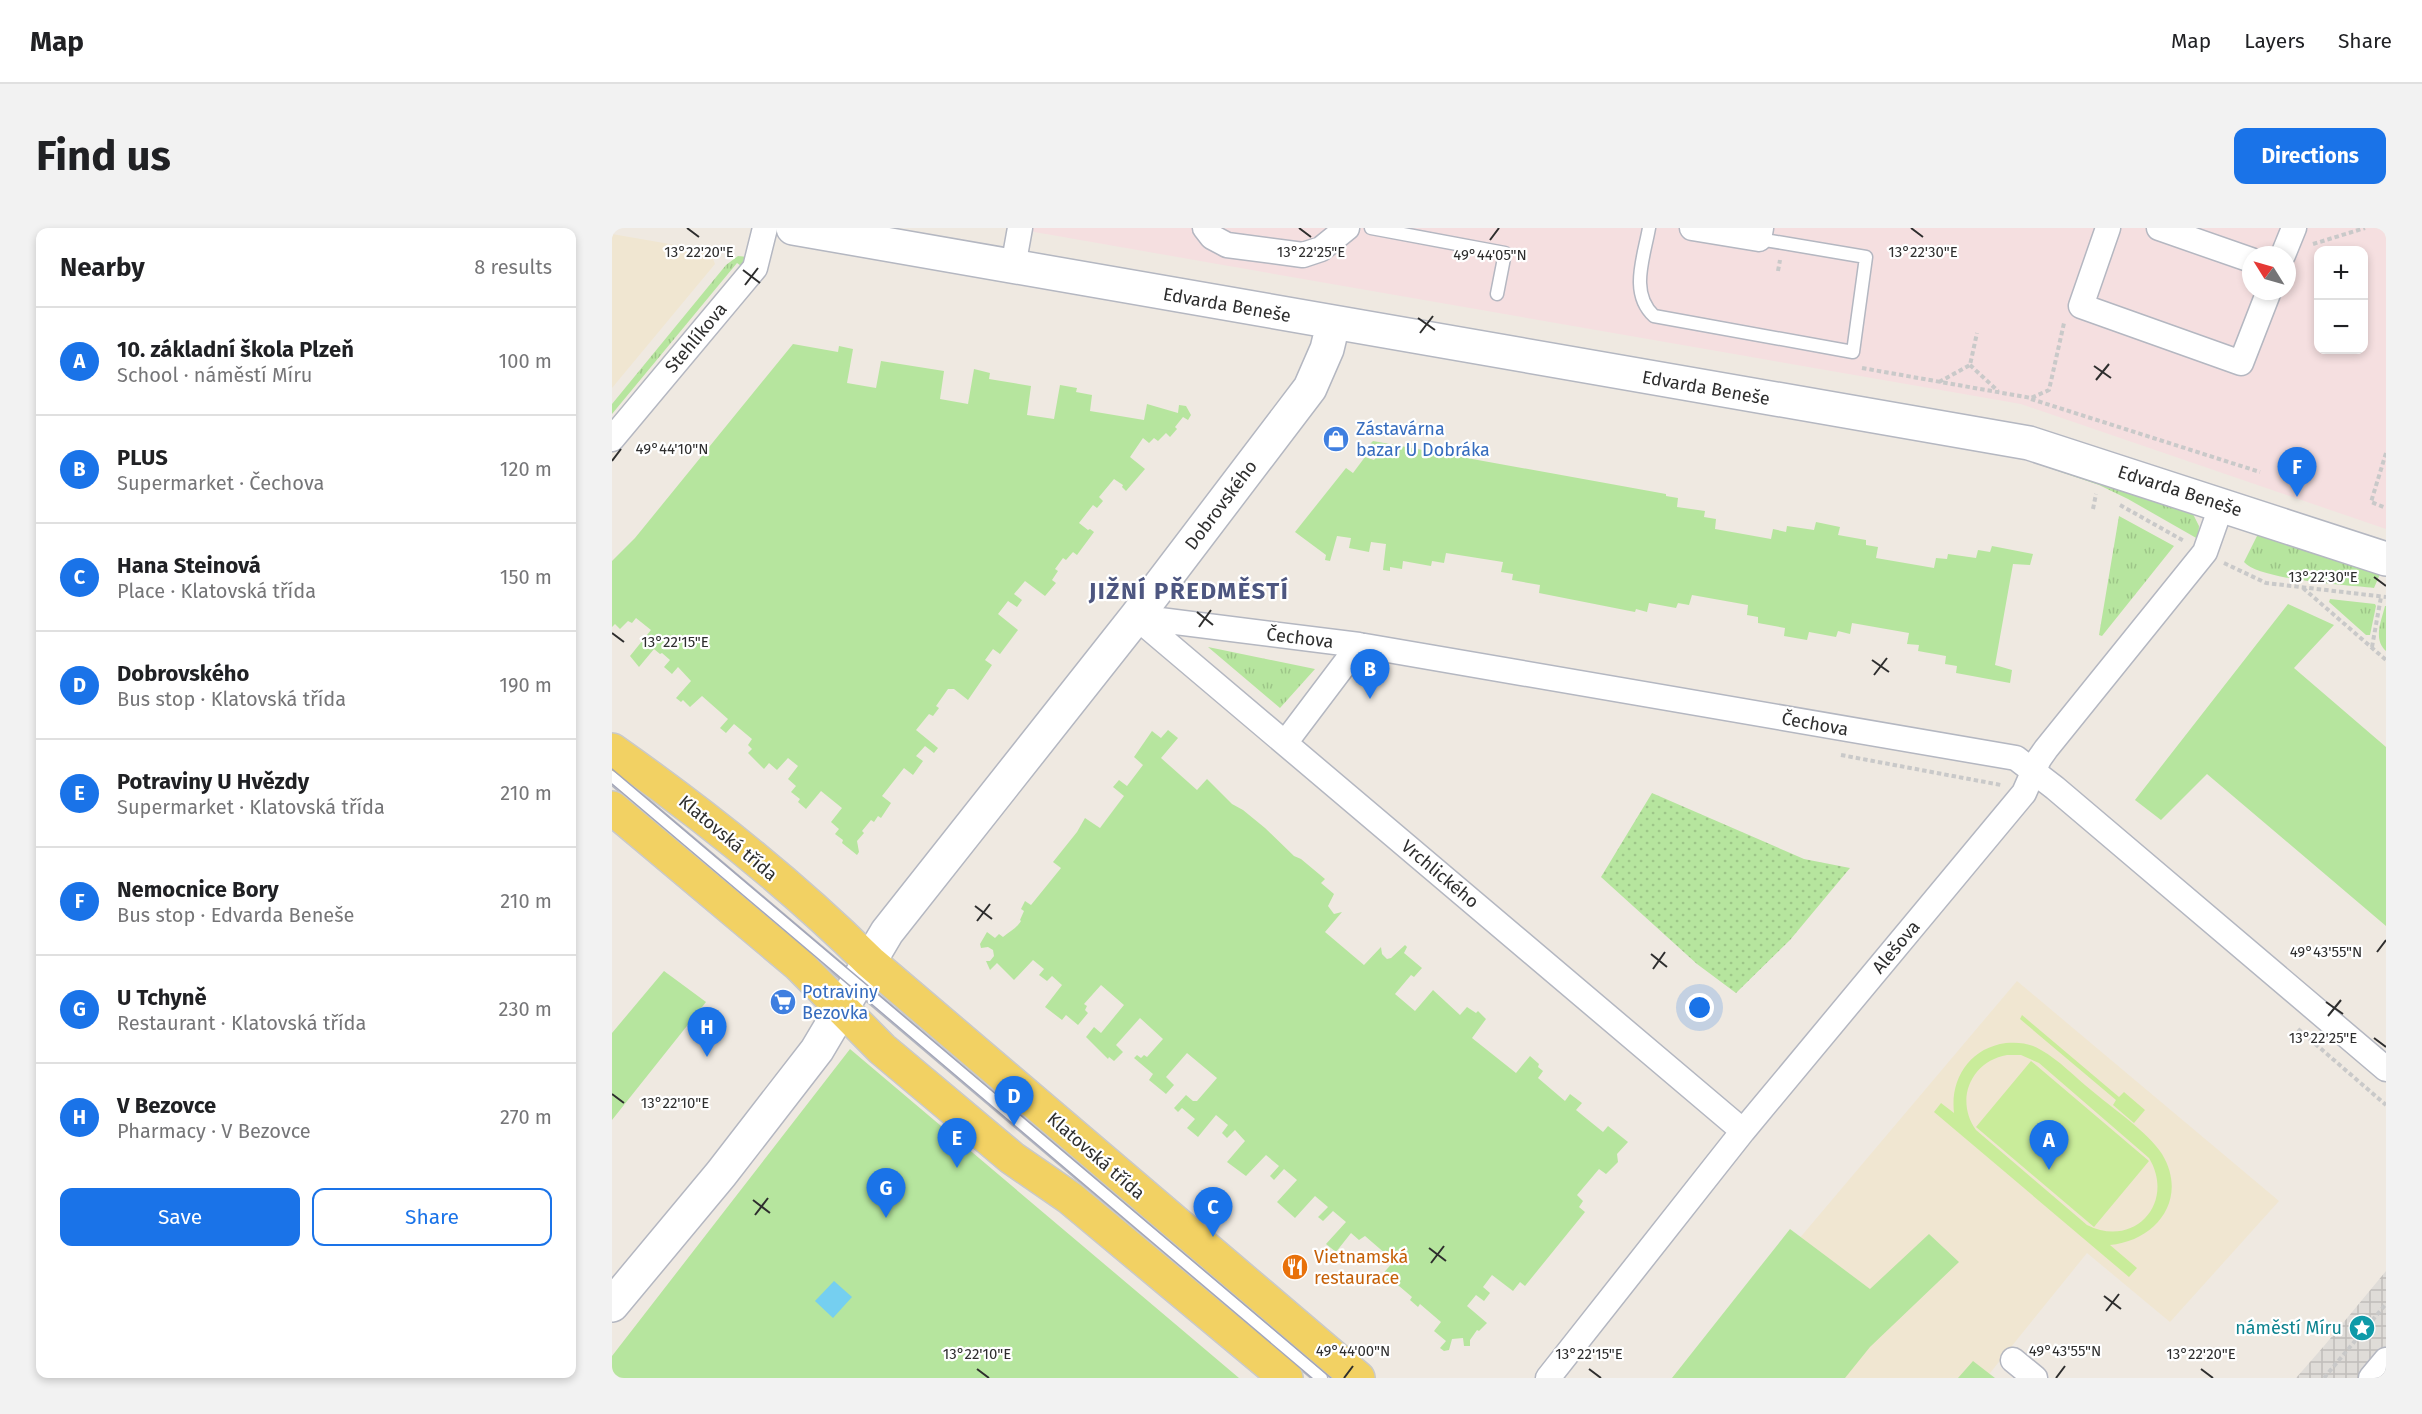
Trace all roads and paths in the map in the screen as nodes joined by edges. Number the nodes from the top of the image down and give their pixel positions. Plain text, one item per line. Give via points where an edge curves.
1 (765, 228) edge
2 (1020, 228) edge
3 (1205, 228) edge
4 (1347, 228) edge
5 (1371, 228) edge
6 (1649, 228) edge
7 (1692, 228) edge
8 (2109, 228) edge
9 (2159, 228) edge
10 (2294, 228) edge
11 (2365, 228) edge
12 (807, 229) edge
13 (1760, 234) edge
14 (2287, 246) edge
15 (2296, 250) edge
16 (2242, 257) edge
17 (1780, 258) dead end
18 (1013, 267) junction
19 (1778, 271) dead end
20 (1497, 294) dead end
21 (2266, 300) edge
22 (2081, 306) junction
23 (1334, 324) junction
24 (1977, 333) dead end
25 (1853, 352) junction
26 (1970, 365) junction
27 (1939, 382) junction
28 (2000, 393) junction
29 (2031, 398) junction
30 (612, 439) edge
31 (2386, 453) edge
32 (2260, 472) dead end
33 (2086, 491) dead end
34 (2096, 493) junction
35 (2105, 498) dead end
36 (2115, 502) dead end
37 (2222, 504) junction
38 (2386, 508) edge
39 (2093, 509) dead end
40 (2205, 552) junction
41 (2386, 559) edge
42 (2302, 588) junction
43 (2383, 597) edge
44 (1136, 617) junction
45 (1359, 645) junction
46 (2372, 648) junction
47 (2386, 660) edge
48 (1285, 743) junction
49 (612, 750) edge
50 (1832, 753) dead end
51 (2034, 770) junction
52 (612, 777) edge
53 (2024, 794) junction
54 (612, 808) edge
55 (857, 985) junction
56 (2297, 1029) dead end
57 (2386, 1069) edge
58 (2386, 1105) edge
59 (1743, 1131) junction
60 (2386, 1304) edge
61 (612, 1305) edge
62 (2013, 1360) dead end
63 (2386, 1360) edge
64 (1286, 1378) edge
65 (1321, 1378) edge
66 (1358, 1378) edge
67 (1548, 1378) edge
68 (2035, 1378) edge
69 (2324, 1378) edge
70 (2371, 1378) edge

1 - 30 street, Stehlíkova via 755,268
2 - 18 street
3 - 4 street via 1227,245 1303,255 1322,249
5 - 20 lane via 1505,253
6 - 25 lane via 1639,283 1642,301 1654,315
7 - 13 street
8 - 22 street
9 - 16 street
10 - 14 street
11 - 15 path
12 - 18 street, Edvarda Beneše
13 - 25 lane via 1866,257
17 - 19 path
18 - 23 street, Edvarda Beneše
21 - 22 street via 2241,363
22 - 29 path via 2064,322 2049,390
23 - 37 street, Edvarda Beneše via 2029,443
23 - 44 street, Dobrovského via 1310,388
24 - 26 path
25 - 27 path via 1862,368
26 - 27 path
26 - 28 path
27 - 28 path
28 - 29 path
29 - 32 path
31 - 38 path via 2371,502
33 - 34 path
34 - 35 path
34 - 39 path
36 - 40 path
37 - 40 street, Alešova
37 - 41 street, Edvarda Beneše
40 - 42 path via 2266,583
40 - 51 street, Alešova via 2046,749
42 - 43 path
42 - 46 path
43 - 46 path
44 - 45 street, Čechova
44 - 48 street, Vrchlického
44 - 55 street, Dobrovského via 887,932
45 - 48 street
45 - 51 street, Čechova via 2016,758
46 - 47 path
48 - 59 street, Vrchlického
49 - 55 main road, Klatovská třída via 687,804 833,925
50 - 53 path via 1996,783
51 - 53 street, Alešova
51 - 57 street, Čechova
52 - 55 lane, Klatovská třída
53 - 59 street, Alešova
54 - 55 main road, Klatovská třída via 799,965
55 - 61 street, Dobrovského via 826,1039
55 - 64 main road, Klatovská třída via 882,1049 1012,1158 1070,1198
55 - 65 lane, Klatovská třída
55 - 66 main road, Klatovská třída
56 - 58 path
59 - 67 street, Alešova
60 - 69 path
62 - 68 street
63 - 70 street

